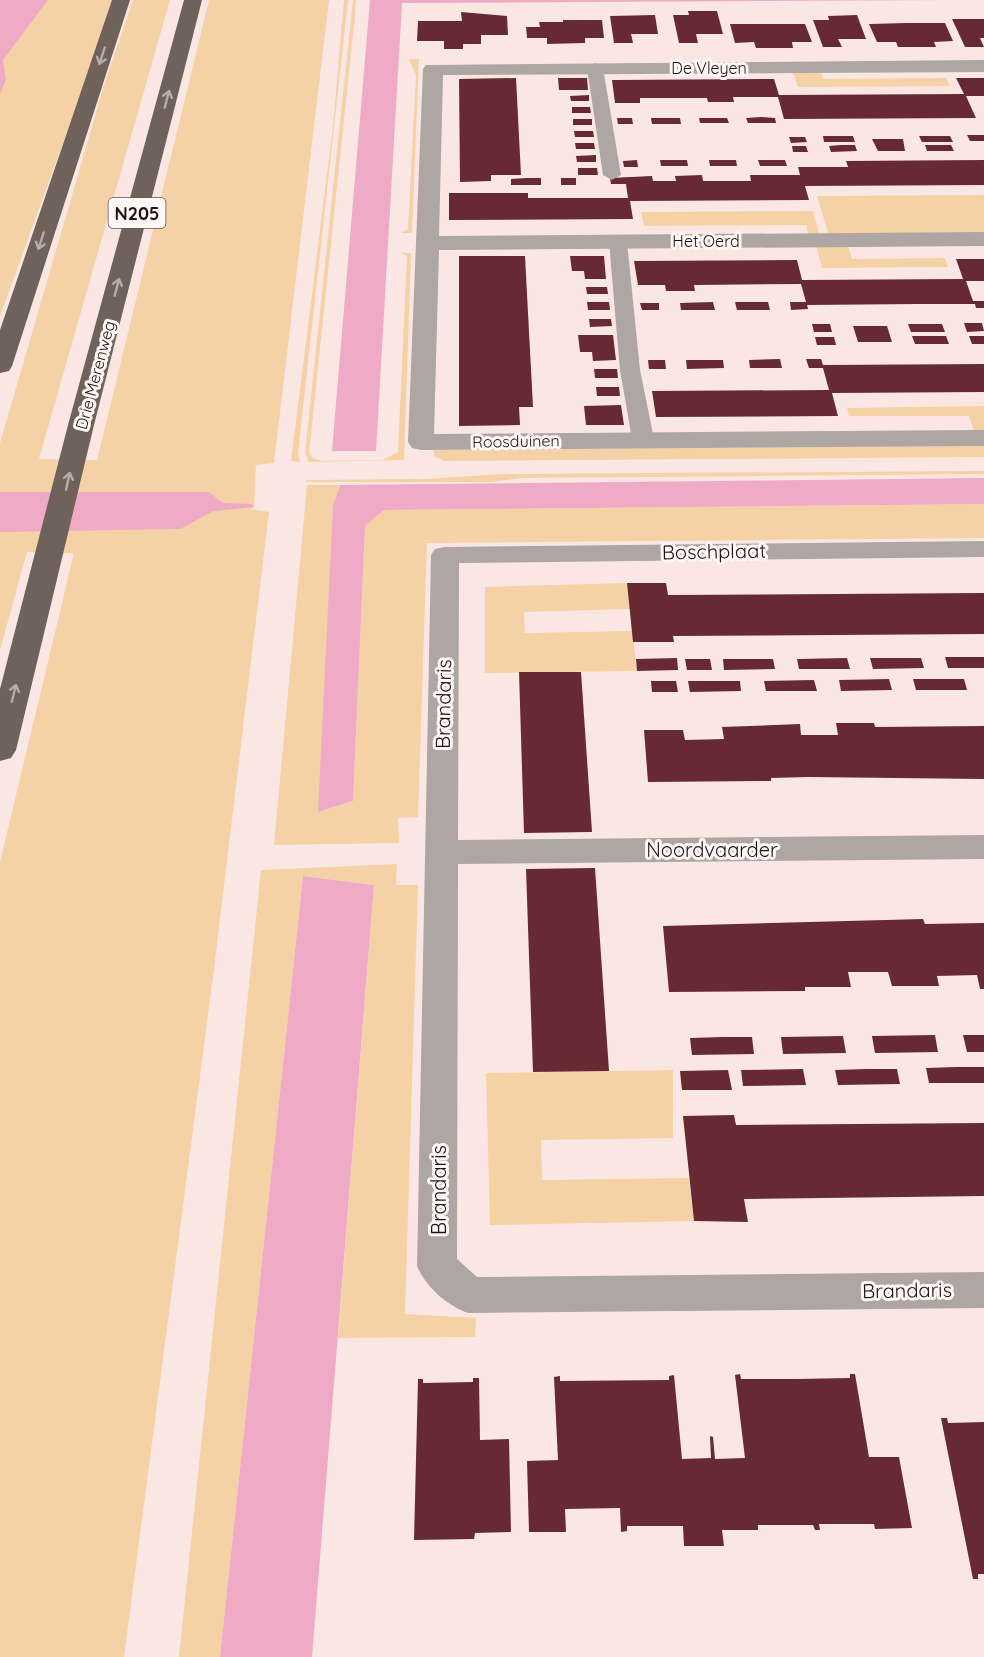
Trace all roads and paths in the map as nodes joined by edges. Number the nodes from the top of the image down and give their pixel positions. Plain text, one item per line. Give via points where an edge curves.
1 (121, 0) edge
2 (193, 0) edge
3 (984, 66) edge
4 (595, 68) junction
5 (434, 69) joint
6 (612, 176) dead end
7 (984, 239) edge
8 (618, 242) junction
9 (429, 243) junction
10 (0, 366) edge
11 (984, 438) edge
12 (643, 439) junction
13 (984, 549) edge
14 (445, 555) joint
15 (0, 750) edge
16 (984, 847) edge
17 (441, 852) junction
18 (984, 1290) edge

1 -> 10 highway
15 -> 2 highway, Drie Merenweg / N205
3 - 4 street, De Vleyen
4 - 5 street, De Vleyen
4 - 6 lane
5 - 9 street, Roosduinen
7 - 8 street, Het Oerd
8 - 9 street, Het Oerd
8 - 12 lane via 630,370
9 - 12 street, Roosduinen via 421,442
11 - 12 street, Roosduinen
13 - 14 street, Boschplaat
14 - 17 street, Brandaris
16 - 17 street, Noordvaarder
17 - 18 street, Brandaris via 437,1266 468,1295

